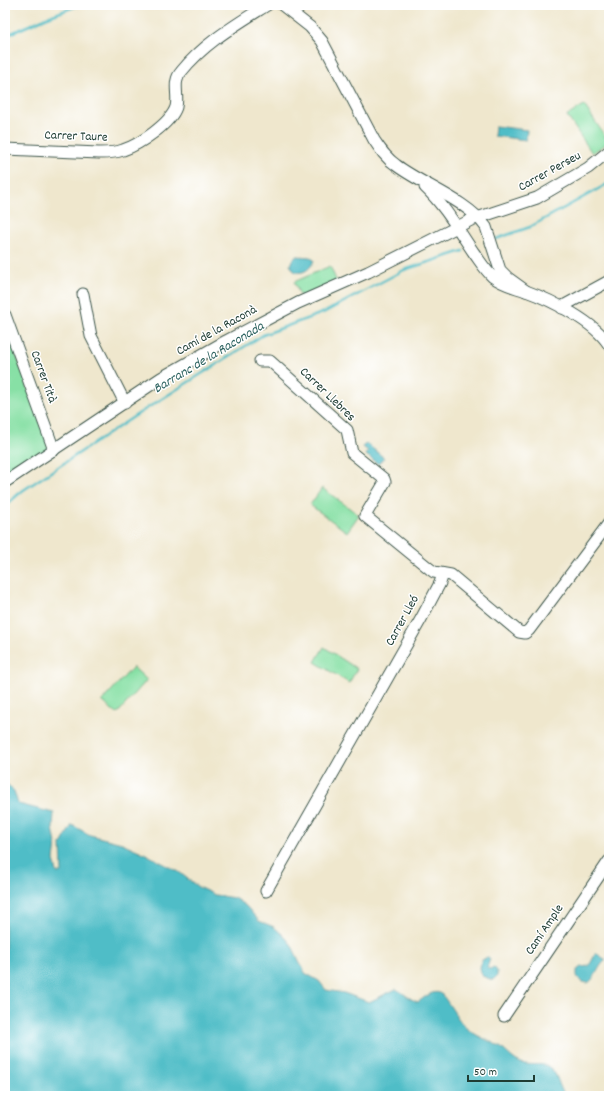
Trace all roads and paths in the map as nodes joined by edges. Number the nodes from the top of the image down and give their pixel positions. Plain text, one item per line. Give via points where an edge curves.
1 (267, 5) edge
2 (282, 5) edge
3 (5, 149) edge
4 (609, 150) edge
5 (414, 178) junction
6 (477, 217) junction
7 (456, 227) junction
8 (609, 281) edge
9 (526, 291) junction
10 (83, 294) dead end
11 (562, 308) junction
12 (5, 315) edge
13 (609, 345) edge
14 (260, 361) dead end
15 (125, 403) junction
16 (54, 450) junction
17 (5, 482) edge
18 (609, 523) edge
19 (443, 574) junction
20 (609, 861) edge
21 (266, 891) dead end
22 (504, 1016) dead end

1 - 3 street, Carrer Taure via 223,33 182,70 177,80 176,105 172,114 162,125 135,145 114,152 99,153
2 - 5 street via 305,22 322,41 374,140 390,160
4 - 6 street, Carrer Perseu via 588,168 537,198
5 - 6 street via 424,181
5 - 7 street via 445,210
6 - 7 street, Carrer Perseu
6 - 9 street via 486,227 500,270
7 - 9 street via 493,277
7 - 15 street, Camí de la Raconà via 368,272 298,303 171,372
8 - 11 street
9 - 11 street
10 - 15 street via 90,336
11 - 13 street via 598,330
12 - 16 street, Carrer Tità
14 - 19 street, Carrer Llebres via 270,361 347,430 352,453 384,479 385,482 364,516 430,569
15 - 16 street, Camí de la Raconà
16 - 17 street, Camí de la Raconà
18 - 19 street via 525,633 516,630 450,575
19 - 21 street, Carrer Lleó via 386,682
20 - 22 street, Camí Ample

